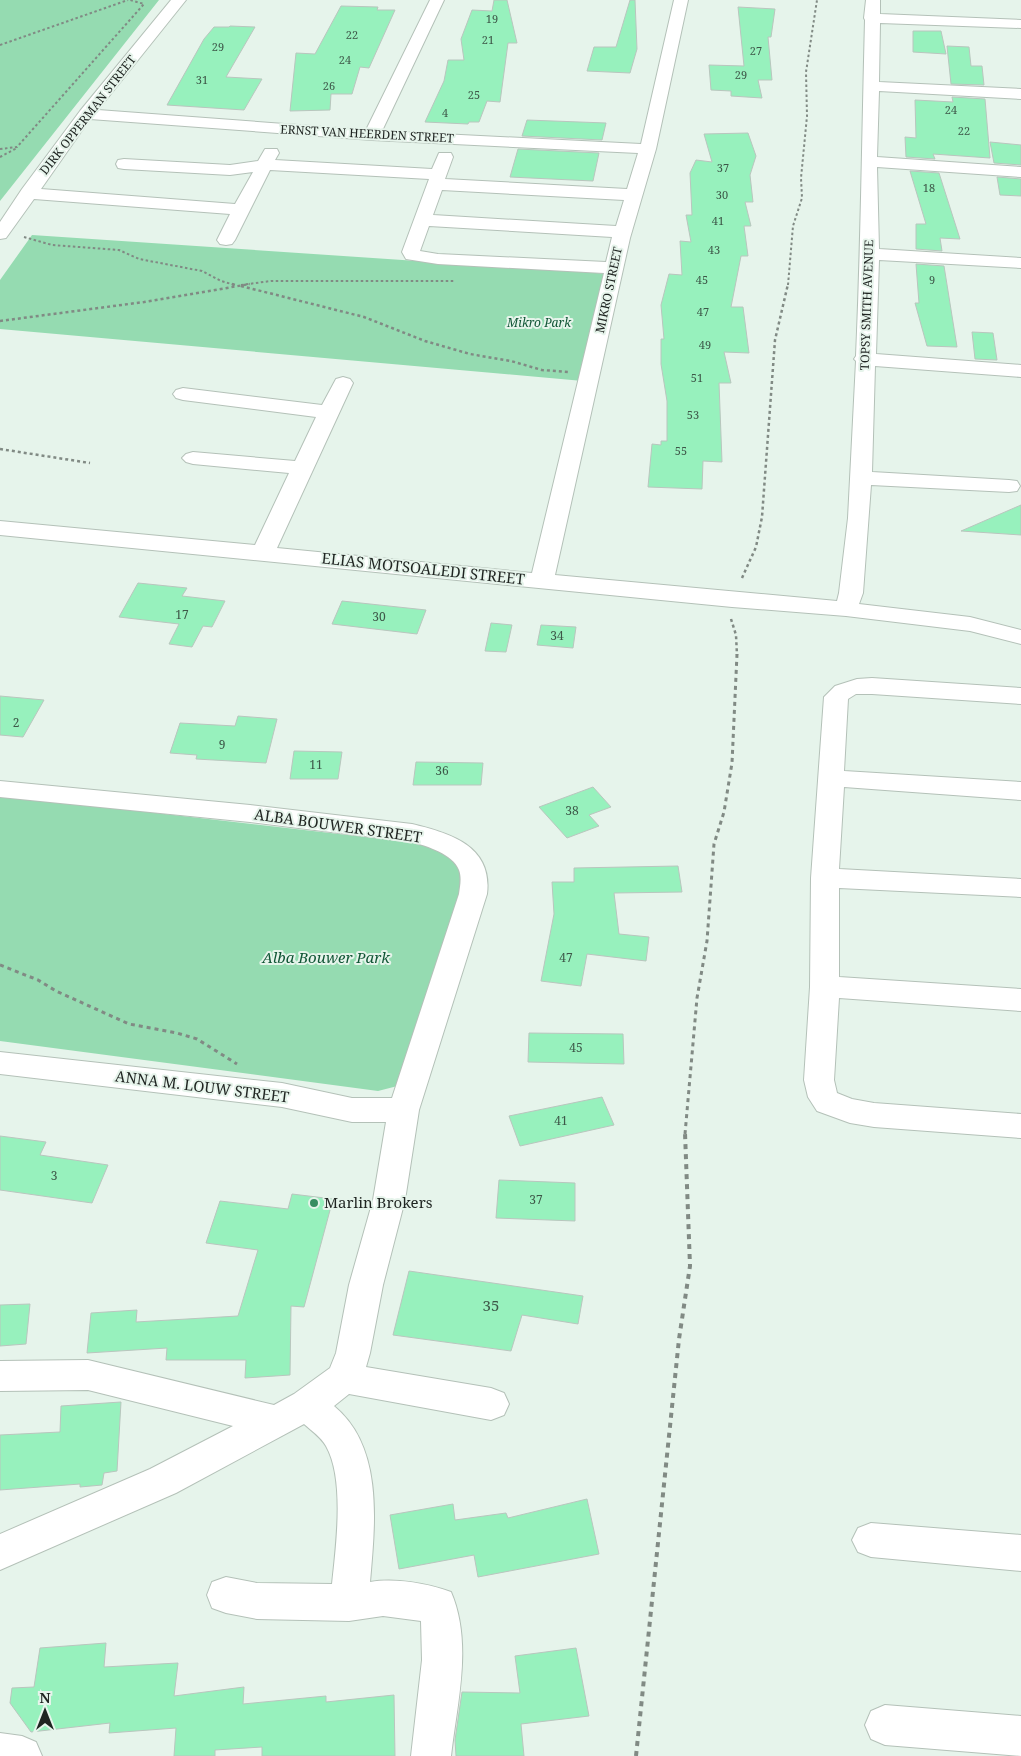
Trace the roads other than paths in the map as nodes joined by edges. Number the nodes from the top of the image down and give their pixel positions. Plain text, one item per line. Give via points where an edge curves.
1 (179, 0) edge
2 (437, 0) edge
3 (680, 0) edge
4 (872, 9) edge
5 (1021, 24) edge
6 (872, 86) junction
7 (1021, 94) edge
8 (86, 114) junction
9 (283, 129) junction
10 (372, 135) junction
11 (648, 149) junction
12 (448, 151) dead end
13 (869, 161) junction
14 (124, 164) dead end
15 (265, 165) junction
16 (1021, 172) edge
17 (437, 179) junction
18 (28, 193) junction
19 (635, 195) junction
20 (241, 210) junction
21 (422, 220) junction
22 (623, 232) junction
23 (0, 234) edge
24 (226, 240) dead end
25 (870, 254) junction
26 (1021, 263) edge
27 (614, 268) junction
28 (864, 359) junction
29 (1021, 371) edge
30 (343, 383) dead end
31 (183, 394) dead end
32 (329, 412) junction
33 (193, 458) dead end
34 (302, 468) junction
35 (860, 478) junction
36 (1009, 486) dead end
37 (0, 528) edge
38 (263, 553) junction
39 (542, 581) junction
40 (846, 609) junction
41 (1021, 637) edge
42 (1021, 696) edge
43 (830, 778) junction
44 (0, 788) edge
45 (1021, 791) edge
46 (825, 878) junction
47 (1021, 888) edge
48 (825, 987) junction
49 (1021, 1000) edge
50 (0, 1063) edge
51 (404, 1110) junction
52 (1021, 1126) edge
53 (0, 1376) edge
54 (344, 1378) junction
55 (491, 1404) dead end
56 (292, 1413) junction
57 (871, 1540) dead end
58 (0, 1552) edge
59 (1021, 1553) edge
60 (226, 1595) dead end
61 (349, 1603) junction
62 (885, 1725) dead end
63 (1021, 1736) edge
64 (0, 1753) edge
65 (22, 1756) edge
66 (431, 1756) edge

1 - 8 street, DIRK OPPERMAN STREET
2 - 10 street
3 - 11 street, MIKRO STREET
4 - 5 street
4 - 6 street, TOPSY SMITH AVENUE
6 - 7 street
6 - 13 street, TOPSY SMITH AVENUE
8 - 9 street, ERNST VAN HEERDEN STREET
8 - 18 street, DIRK OPPERMAN STREET
9 - 10 street, ERNST VAN HEERDEN STREET
9 - 15 street
10 - 11 street, ERNST VAN HEERDEN STREET
11 - 19 street, MIKRO STREET
12 - 17 street
13 - 16 street
13 - 25 street, TOPSY SMITH AVENUE
14 - 15 street via 230,170
15 - 17 street
15 - 20 street
17 - 19 street
17 - 21 street
18 - 20 street
18 - 23 street, DIRK OPPERMAN STREET
19 - 22 street, MIKRO STREET
20 - 24 street
21 - 22 street
21 - 27 street via 411,252 415,256
22 - 27 street, MIKRO STREET
25 - 26 street
25 - 28 street, TOPSY SMITH AVENUE
27 - 39 street, MIKRO STREET
28 - 29 street
28 - 35 street, TOPSY SMITH AVENUE
30 - 32 street
31 - 32 street
32 - 34 street
33 - 34 street
34 - 38 street
35 - 36 street
35 - 40 street, TOPSY SMITH AVENUE via 859,518
37 - 38 street, ELIAS MOTSOALEDI STREET
38 - 39 street, ELIAS MOTSOALEDI STREET
39 - 40 street, ELIAS MOTSOALEDI STREET
40 - 41 street, ELIAS MOTSOALEDI STREET via 970,624
42 - 43 street via 872,686 841,691 836,697
43 - 45 street
43 - 46 street
44 - 51 street, ALBA BOUWER STREET via 416,834 453,848 468,861 476,880
46 - 47 street
46 - 48 street
48 - 49 street
48 - 52 street via 819,1080 828,1103 874,1115
50 - 51 street, ANNA M. LOUW STREET via 282,1095 352,1110
51 - 54 street, ALBA BOUWER STREET via 389,1200 366,1285 353,1353
53 - 56 street via 88,1374
54 - 55 street
54 - 56 street
56 - 58 street via 163,1481
56 - 61 street via 338,1434 351,1462 356,1523
57 - 59 street
60 - 61 street via 257,1601
61 - 66 street via 383,1598 437,1605 441,1620 440,1670
62 - 63 street
64 - 65 street

